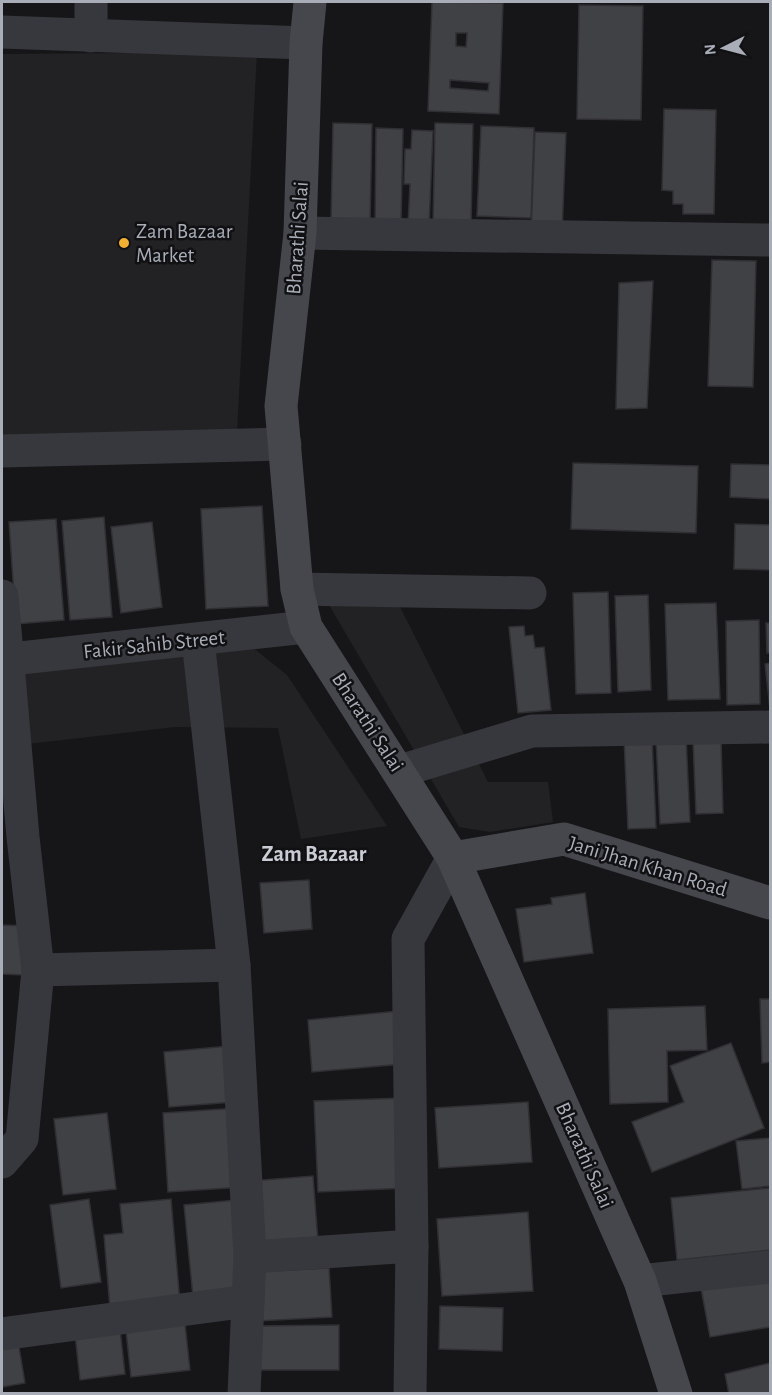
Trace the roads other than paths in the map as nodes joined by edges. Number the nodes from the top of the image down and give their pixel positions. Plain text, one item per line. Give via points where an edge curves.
1 (91, 2) edge
2 (310, 2) edge
3 (2, 32) edge
4 (91, 36) junction
5 (306, 43) junction
6 (300, 233) junction
7 (771, 240) edge
8 (285, 444) junction
9 (2, 451) edge
10 (297, 589) junction
11 (530, 593) dead end
12 (2, 596) edge
13 (306, 627) junction
14 (198, 640) junction
15 (4, 660) edge
16 (771, 727) edge
17 (400, 771) junction
18 (453, 858) junction
19 (771, 903) edge
20 (234, 965) junction
21 (38, 970) junction
22 (2, 1162) edge
23 (412, 1246) junction
24 (250, 1257) junction
25 (771, 1267) edge
26 (640, 1281) junction
27 (248, 1301) junction
28 (2, 1334) edge
29 (244, 1394) edge
30 (410, 1394) edge
31 (675, 1394) edge

1 - 4 street
2 - 5 street, Bharathi Salai
3 - 4 street
4 - 5 street
5 - 6 street, Bharathi Salai
6 - 7 street
6 - 8 street, Bharathi Salai via 281,406
8 - 9 street
8 - 10 street, Bharathi Salai
10 - 11 street
10 - 13 street, Bharathi Salai
12 - 15 street
13 - 14 street, Fakir Sahib Street
13 - 17 street, Bharathi Salai
14 - 15 street, Fakir Sahib Street
14 - 20 street
15 - 21 street
16 - 17 street via 532,730
17 - 18 street, Bharathi Salai
18 - 19 street, Jani Jhan Khan Road via 564,839
18 - 23 street via 408,939
18 - 26 street, Bharathi Salai
20 - 21 street
20 - 24 street
21 - 22 street via 22,1139
23 - 24 street
23 - 30 street
24 - 27 street
25 - 26 street
26 - 31 street, Bharathi Salai
27 - 28 street
27 - 29 street

